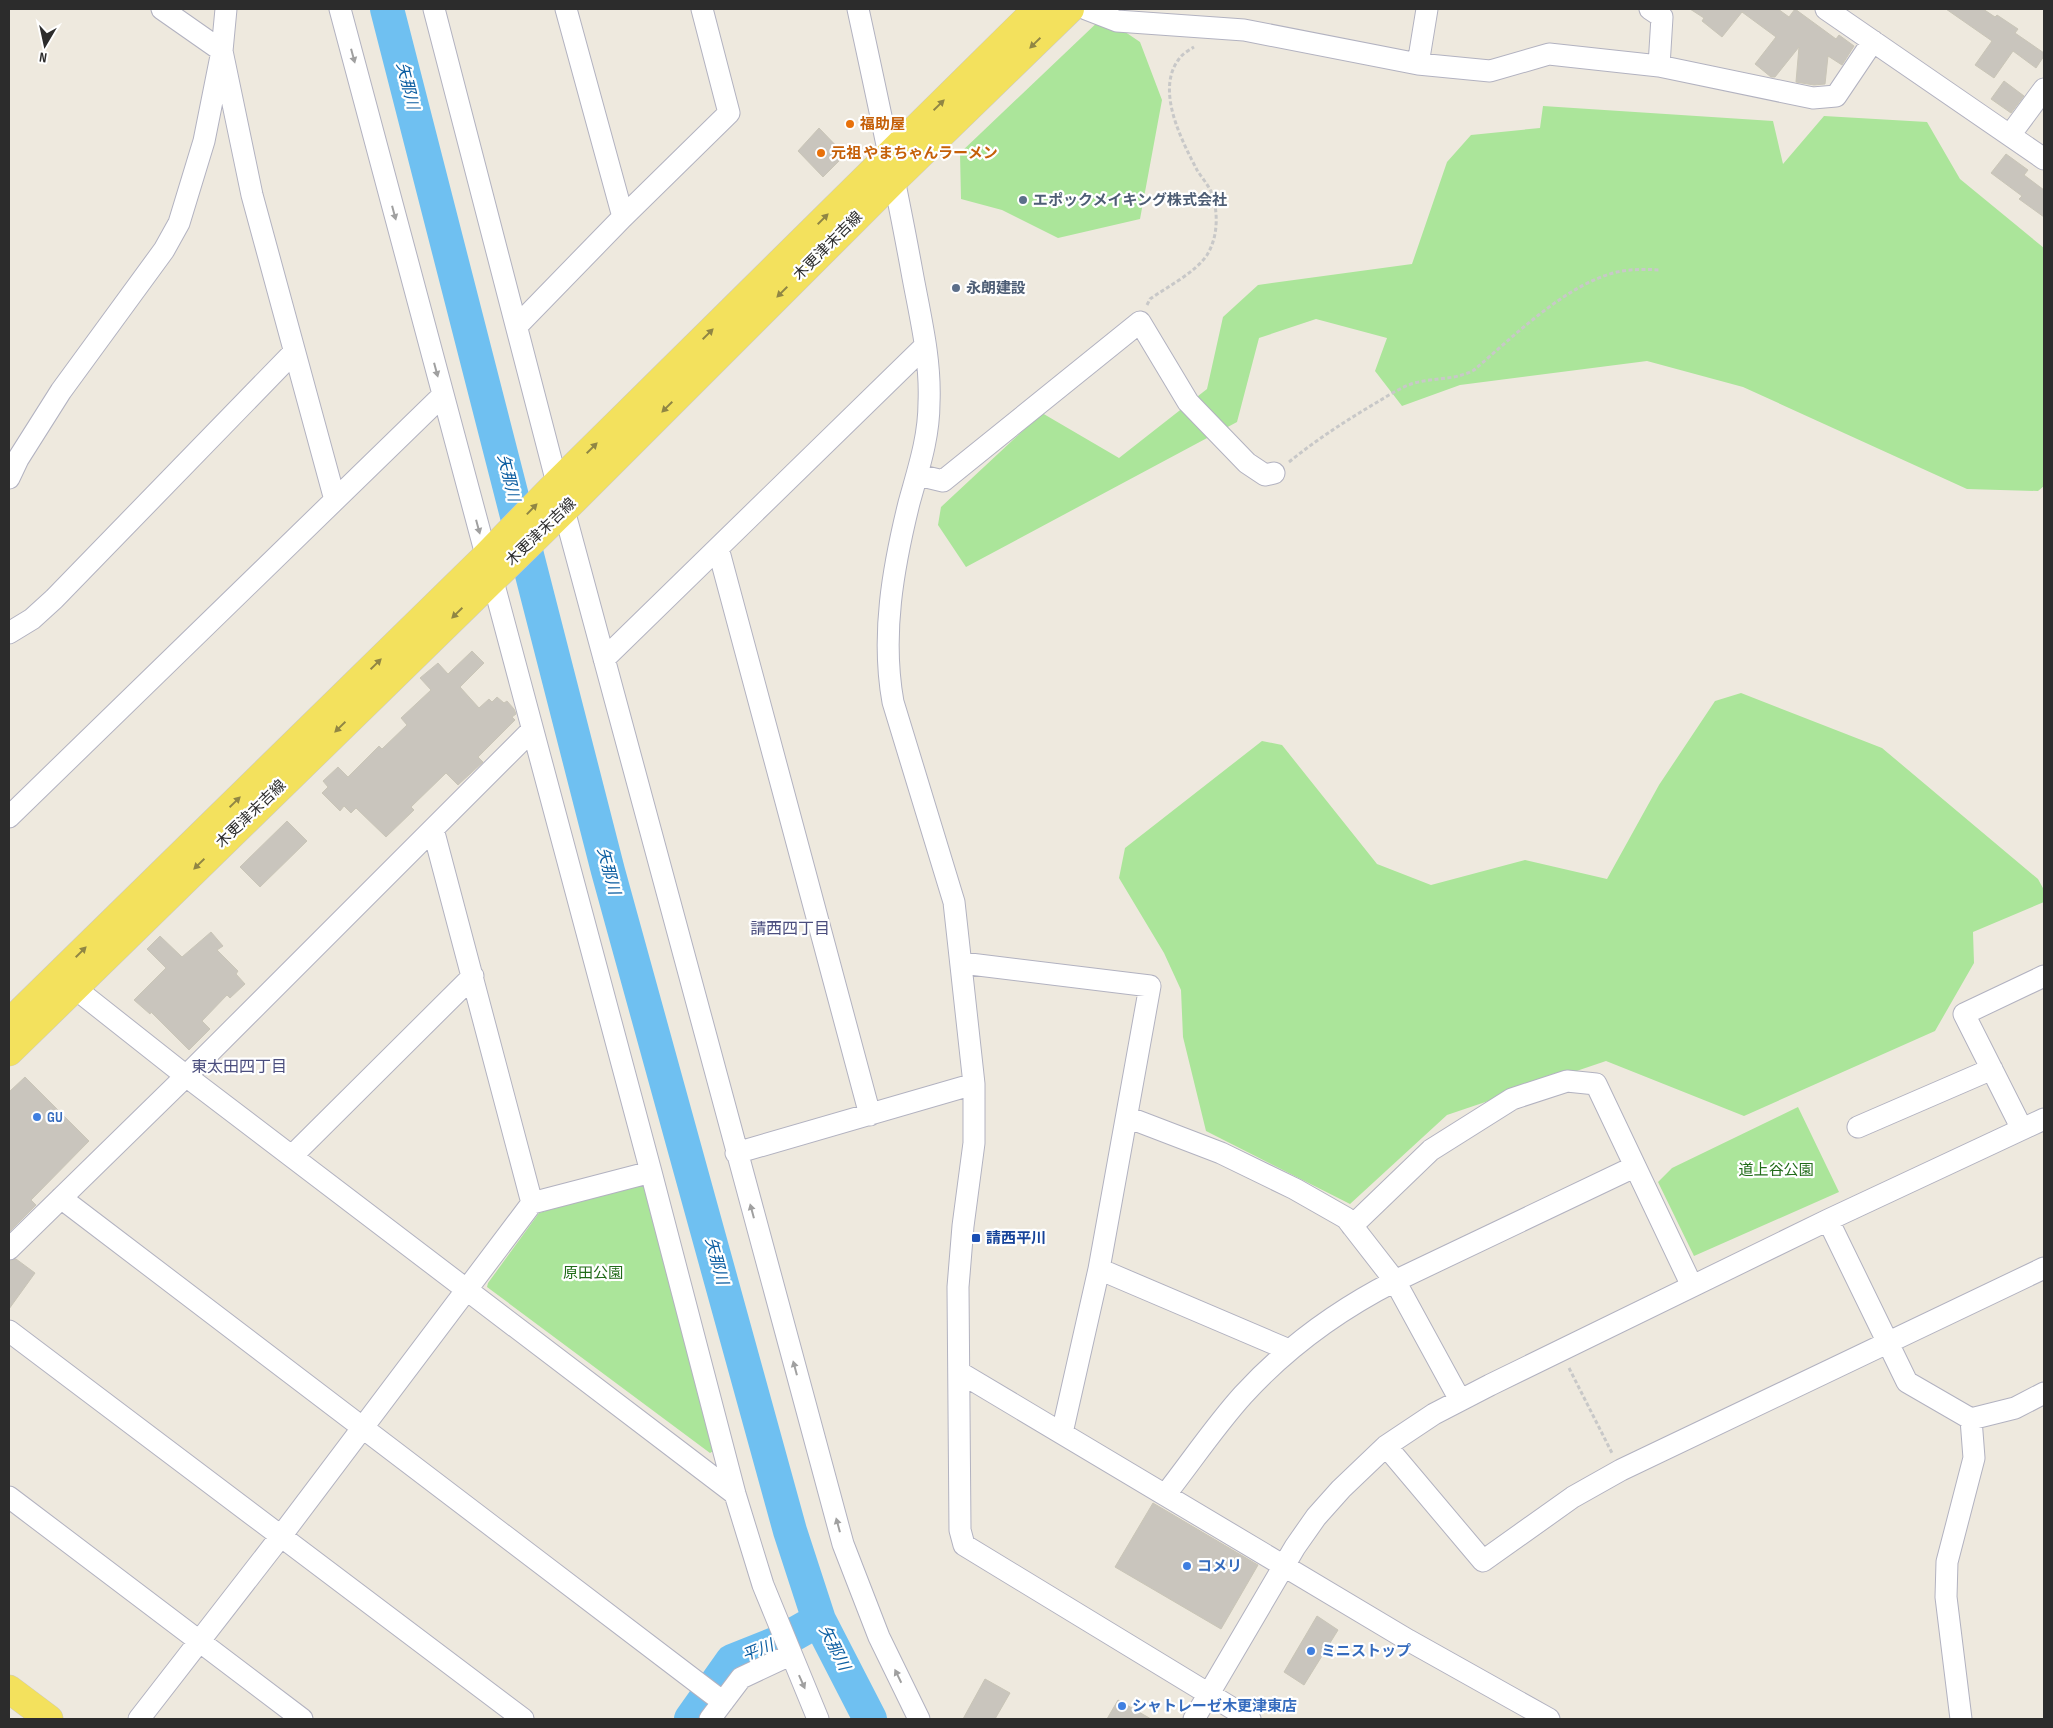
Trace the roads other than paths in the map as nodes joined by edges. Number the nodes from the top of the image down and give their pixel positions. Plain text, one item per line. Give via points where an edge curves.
1 (162, 9) edge
2 (226, 9) edge
3 (340, 9) edge
4 (434, 9) edge
5 (566, 9) edge
6 (702, 9) edge
7 (858, 9) edge
8 (1037, 9) edge
9 (1070, 9) edge
10 (1086, 9) edge
11 (1427, 9) edge
12 (1650, 9) edge
13 (1826, 9) edge
14 (1873, 41) junction
15 (222, 51) junction
16 (1418, 64) junction
17 (1659, 66) junction
18 (2044, 89) edge
19 (2010, 135) junction
20 (2044, 160) edge
21 (891, 168) junction
22 (623, 217) junction
23 (517, 326) junction
24 (925, 346) junction
25 (294, 352) junction
26 (443, 395) junction
27 (1274, 473) road end
28 (918, 475) junction
29 (9, 478) edge
30 (558, 482) junction
31 (335, 500) junction
32 (564, 510) junction
33 (718, 548) junction
34 (489, 568) junction
35 (9, 633) edge
36 (604, 659) junction
37 (532, 730) junction
38 (9, 817) edge
39 (433, 828) junction
40 (962, 963) junction
41 (473, 976) junction
42 (2044, 976) edge
43 (66, 981) junction
44 (17, 1018) edge
45 (9, 1052) edge
46 (1992, 1070) junction
47 (186, 1076) junction
48 (974, 1084) junction
49 (870, 1115) junction
50 (1127, 1116) junction
51 (2044, 1119) edge
52 (1858, 1127) dead end
53 (2022, 1129) junction
54 (736, 1153) junction
55 (292, 1156) junction
56 (1634, 1167) junction
57 (652, 1172) junction
58 (61, 1198) junction
59 (532, 1203) junction
60 (1828, 1220) junction
61 (1352, 1226) junction
62 (9, 1249) edge
63 (2044, 1268) edge
64 (1099, 1269) junction
65 (1394, 1281) junction
66 (1692, 1286) junction
67 (467, 1290) junction
68 (9, 1331) edge
69 (1887, 1342) junction
70 (1289, 1350) junction
71 (959, 1372) junction
72 (2044, 1393) edge
73 (1460, 1400) junction
74 (1971, 1419) junction
75 (362, 1428) junction
76 (1062, 1434) junction
77 (1386, 1446) junction
78 (736, 1494) junction
79 (1165, 1495) junction
80 (9, 1497) edge
81 (281, 1536) junction
82 (1284, 1566) junction
83 (199, 1642) junction
84 (786, 1644) junction
85 (9, 1688) edge
86 (1208, 1694) junction
87 (715, 1696) junction
88 (49, 1719) edge
89 (139, 1719) edge
90 (302, 1719) edge
91 (523, 1719) edge
92 (710, 1719) edge
93 (818, 1719) edge
94 (919, 1719) edge
95 (1194, 1719) edge
96 (1250, 1719) edge
97 (1549, 1719) edge
98 (1961, 1719) edge

1 - 15 street
2 - 15 street
3 -> 26 street
4 - 23 street
5 - 22 street
6 - 22 street via 729,113
7 - 21 street
21 -> 8 main road, 木更津末吉線
9 -> 21 main road, 木更津末吉線
10 - 16 street via 1117,22 1273,34
11 - 16 street
12 - 17 street via 1662,17
13 - 14 street
14 - 17 street via 1836,96 1813,98
14 - 19 street
15 - 25 street via 252,195
15 - 29 street via 204,141 179,223 164,250 61,391
16 - 17 street via 1490,71 1549,54
18 - 19 street
19 - 20 street
21 - 24 street
30 -> 21 main road, 木更津末吉線
21 -> 32 main road, 木更津末吉線
22 - 23 street
23 - 30 street
24 - 28 street via 930,404
24 - 33 street
25 - 31 street
25 - 35 street via 54,599 32,619
26 - 31 street
26 -> 34 street
27 - 28 street via 1265,475 1247,463 1188,402 1140,322 943,481
28 - 40 street via 895,566 888,642 890,681 952,894
30 - 32 street
34 -> 30 main road, 木更津末吉線
31 - 38 street
32 - 34 main road, 木更津末吉線
32 - 36 street
33 - 36 street
33 - 49 street
34 - 37 street
34 - 43 main road, 木更津末吉線
36 - 54 street
37 - 39 street
37 - 57 street
39 - 41 street
39 - 47 street
40 - 48 street
40 - 50 street via 1150,986
41 - 55 street
41 - 59 street
42 - 46 street via 1964,1014
43 - 44 main road, 木更津末吉線
43 - 47 street
44 - 45 main road, 木更津末吉線
46 - 52 street
46 - 53 street
47 - 55 street
47 - 58 street
48 - 49 street
48 - 71 street via 974,1143 962,1226 958,1287
49 - 54 street
50 - 61 street via 1221,1153 1295,1189 1346,1218
50 - 64 street
51 - 53 street
53 - 60 street
94 -> 54 street via 879,1637 843,1544
55 - 67 street
56 - 61 street via 1596,1084 1566,1082 1512,1099 1431,1150
56 - 65 street
56 - 66 street
57 - 59 street
57 - 78 street
58 - 62 street
58 - 75 street
59 - 67 street
60 - 66 street
60 - 69 street
61 - 65 street
63 - 69 street
64 - 70 street
64 - 76 street
65 - 70 street via 1358,1300
65 - 73 street
66 - 73 street
67 - 75 street
67 - 78 street
68 - 81 street
69 - 74 street via 1907,1382
69 - 77 street via 1621,1470 1573,1497 1482,1561
70 - 79 street via 1243,1395
71 - 76 street
71 - 86 street via 960,1530 964,1545
72 - 74 street via 2015,1408
73 - 77 street
74 - 98 street via 1974,1458 1946,1562 1946,1597
75 - 81 street
75 - 87 street
76 - 79 street
77 - 82 street via 1316,1517
78 - 84 street via 763,1585
79 - 82 street
80 - 83 street
81 - 83 street
81 - 91 street
82 - 86 street
82 - 97 street
83 - 89 street
83 - 90 street
84 - 87 street
84 -> 93 street
85 - 88 main road
86 - 95 street
86 - 96 street
87 - 92 street

